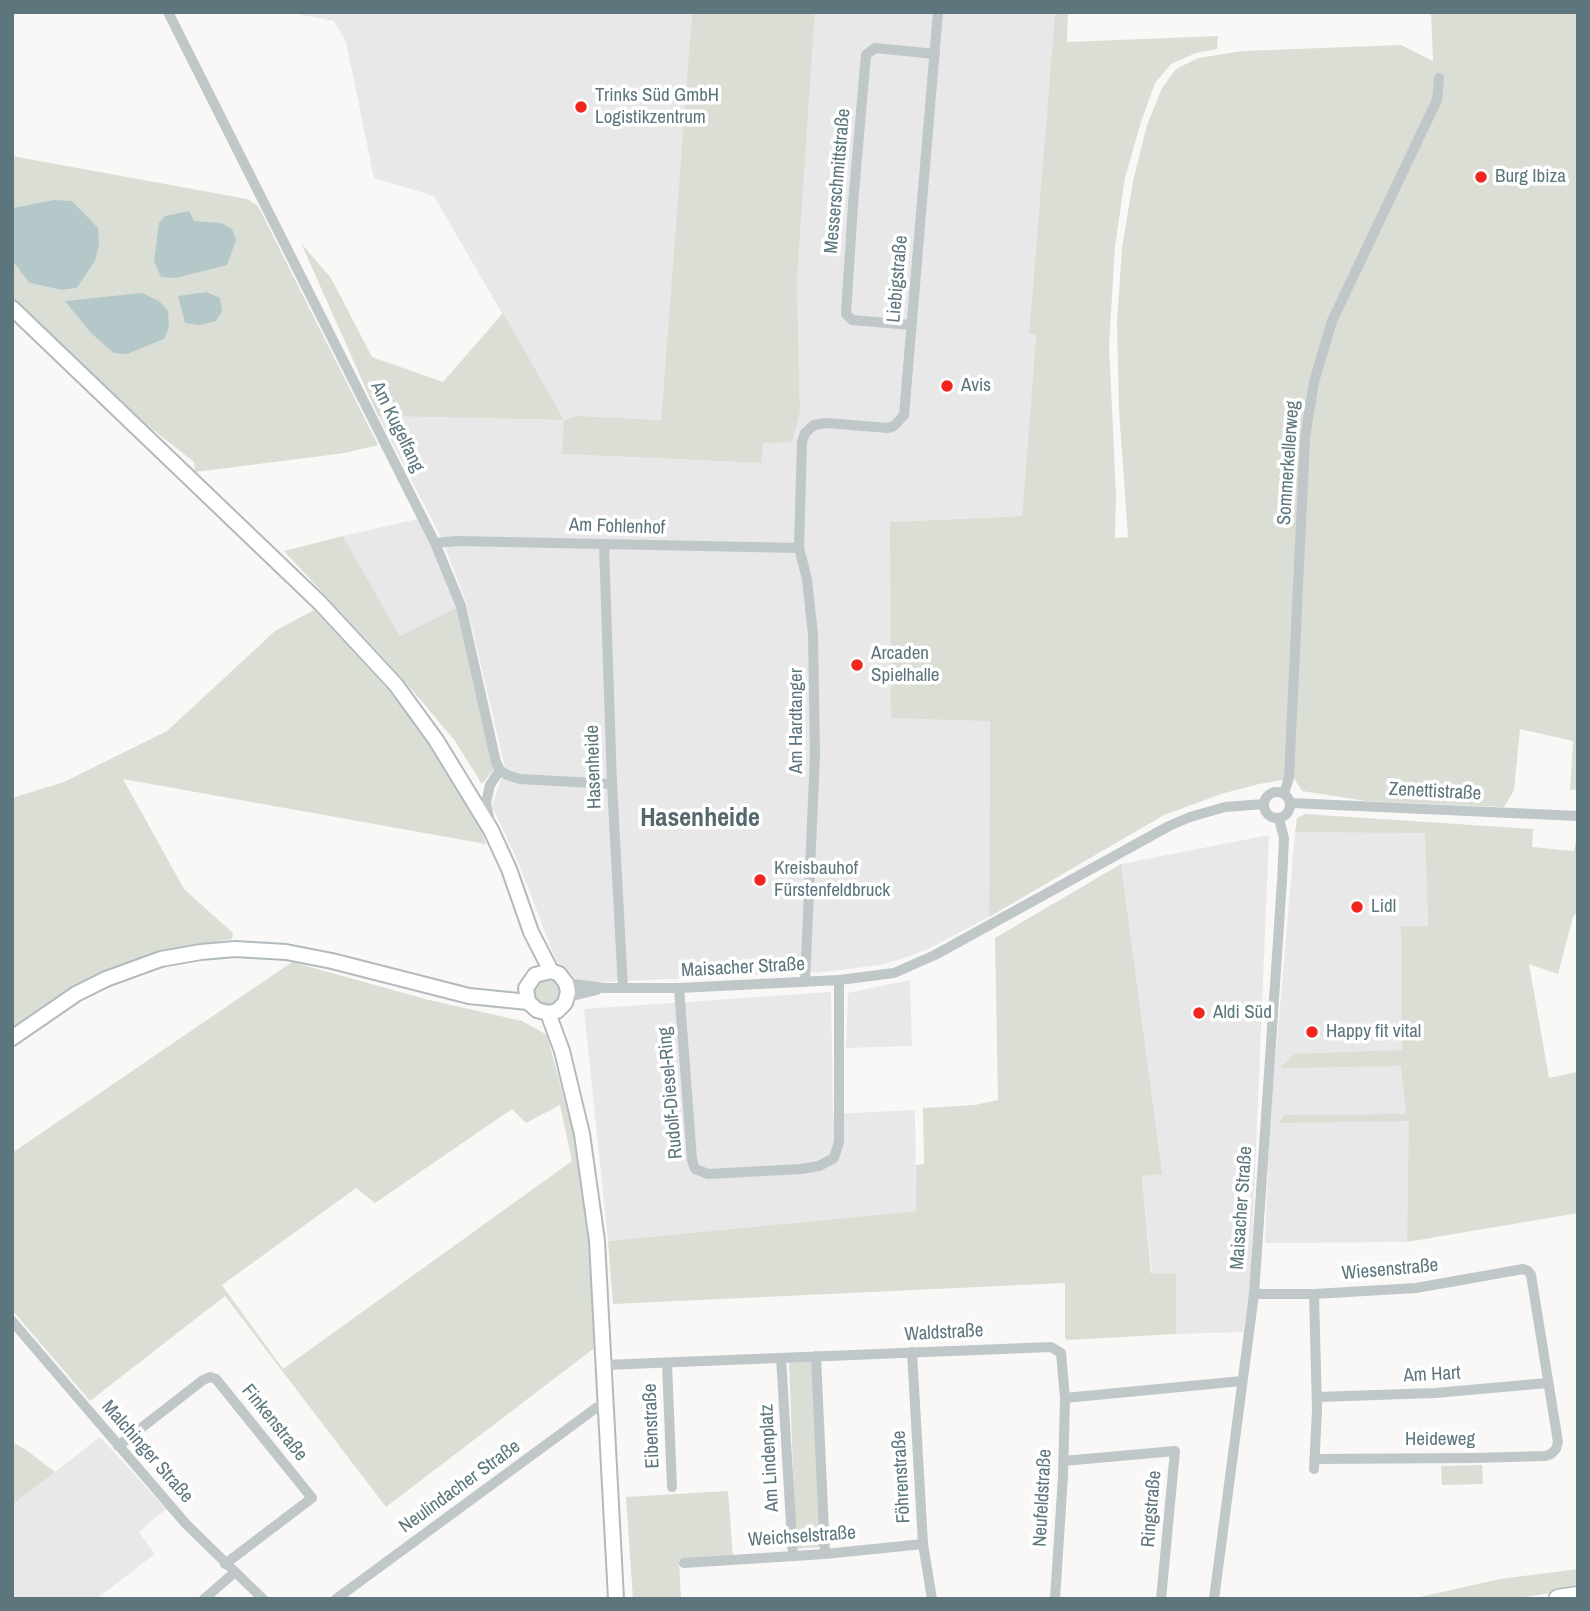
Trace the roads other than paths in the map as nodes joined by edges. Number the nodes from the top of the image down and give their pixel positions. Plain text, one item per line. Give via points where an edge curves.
1 (168, 12) edge
2 (938, 12) edge
3 (935, 54) junction
4 (1440, 78) dead end
5 (12, 308) edge
6 (911, 325) junction
7 (801, 460) joint
8 (435, 543) junction
9 (604, 545) junction
10 (799, 548) junction
11 (500, 770) junction
12 (612, 784) junction
13 (1284, 793) junction
14 (1291, 803) junction
15 (1264, 804) junction
16 (1578, 816) edge
17 (1279, 819) junction
18 (491, 830) junction
19 (531, 932) junction
20 (551, 971) junction
21 (531, 981) junction
22 (839, 981) junction
23 (805, 982) junction
24 (623, 988) junction
25 (679, 988) junction
26 (491, 999) junction
27 (560, 1000) junction
28 (528, 1002) junction
29 (12, 1038) edge
30 (1254, 1294) junction
31 (1314, 1294) junction
32 (12, 1321) edge
33 (912, 1352) junction
34 (816, 1356) junction
35 (781, 1358) junction
36 (667, 1364) junction
37 (605, 1366) junction
38 (1242, 1381) junction
39 (1548, 1382) junction
40 (1317, 1396) junction
41 (1065, 1398) junction
42 (606, 1406) junction
43 (118, 1446) junction
44 (1063, 1461) junction
45 (672, 1487) dead end
46 (923, 1544) junction
47 (825, 1554) junction
48 (793, 1556) junction
49 (684, 1563) dead end
50 (225, 1564) junction
51 (234, 1573) junction
52 (1578, 1596) edge
53 (204, 1599) edge
54 (263, 1599) edge
55 (336, 1599) edge
56 (616, 1599) edge
57 (932, 1599) edge
58 (1055, 1599) edge
59 (1161, 1599) edge
60 (1214, 1599) edge
61 (1559, 1599) edge

1 - 8 street, Am Kugelfang
2 - 3 street, Liebigstraße
3 - 6 street, Liebigstraße
3 - 6 street, Messerschmittstraße via 875,48 866,55 846,314 852,320
4 - 13 street, Sommerkellerweg via 1437,100 1332,321 1314,382 1305,439 1289,778
5 - 18 main road via 320,603 396,685
6 - 7 street, Liebigstraße via 908,394 901,420 888,428 814,425 805,433
7 - 10 street, Am Hardtanger
8 - 9 street, Am Fohlenhof
8 - 11 street, Am Kugelfang via 461,606
9 - 10 street, Am Fohlenhof
9 - 12 street, Hasenheide
10 - 23 street, Am Hardtanger via 813,635 816,755
11 - 12 street via 520,779
11 - 18 street via 486,803
12 - 24 street, Hasenheide
13 - 14 street
13 - 15 street via 1272,793
14 - 16 street, Zenettistraße
14 - 17 street via 1289,813
15 - 17 street via 1267,814
15 - 22 street, Maisacher Straße via 1225,807 1190,817 922,962 894,973
17 - 30 street, Maisacher Straße via 1284,838 1282,881
18 - 19 main road
19 - 20 main road
19 - 21 main road
20 - 21 main road
20 - 27 main road via 559,974
21 - 26 main road
21 - 28 main road
22 - 23 street, Maisacher Straße
22 - 25 street, Rudolf-Diesel-Ring via 839,1142 834,1158 810,1168 708,1174 695,1169 692,1160
23 - 25 street, Maisacher Straße
24 - 25 street, Maisacher Straße
24 - 27 street, Maisacher Straße via 604,988
26 - 28 main road
26 - 29 main road via 286,952 235,949 161,959 106,979
27 - 28 main road via 537,1010
27 - 37 main road via 562,1051 582,1134 597,1241
30 - 31 street, Wiesenstraße
30 - 38 street, Maisacher Straße
31 - 39 street, Wiesenstraße via 1416,1288 1528,1270
31 - 40 street, Heideweg
32 - 43 street, Malchinger Straße
33 - 34 street, Waldstraße
33 - 41 street, Waldstraße via 1051,1347 1061,1353
33 - 46 street, Föhrenstraße
34 - 35 street, Waldstraße
34 - 47 street
35 - 36 street, Waldstraße
35 - 48 street, Am Lindenplatz
36 - 37 street, Waldstraße
36 - 45 street, Eibenstraße
37 - 42 main road
38 - 41 street
38 - 60 street, Maisacher Straße
39 - 40 street, Am Hart via 1435,1393
39 - 40 street, Heideweg via 1558,1442 1545,1456 1315,1464
41 - 44 street, Neufeldstraße
42 - 55 street, Neulindacher Straße via 596,1408
42 - 56 main road
43 - 50 street, Malchinger Straße
43 - 50 street, Finkenstraße via 203,1380 216,1380 312,1498
44 - 58 street, Neufeldstraße
44 - 59 street, Ringstraße via 1175,1451
46 - 47 street, Weichselstraße
46 - 57 street, Föhrenstraße
47 - 48 street, Weichselstraße
48 - 49 street, Weichselstraße
50 - 51 street, Malchinger Straße
51 - 53 street
51 - 54 street, Malchinger Straße
52 - 61 highway

